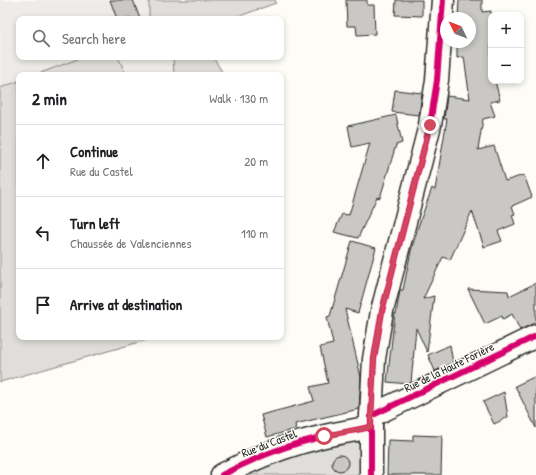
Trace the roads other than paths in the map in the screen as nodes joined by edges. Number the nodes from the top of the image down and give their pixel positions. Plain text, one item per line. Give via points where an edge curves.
1 (444, 0) edge
2 (536, 336) edge
3 (371, 422) junction
4 (222, 475) edge
5 (371, 475) edge

1 - 3 main road via 430,125 382,311 374,359
2 - 3 main road, Rue de la Haute Forière
3 - 4 main road, Rue du Castel via 287,446
3 - 5 main road

